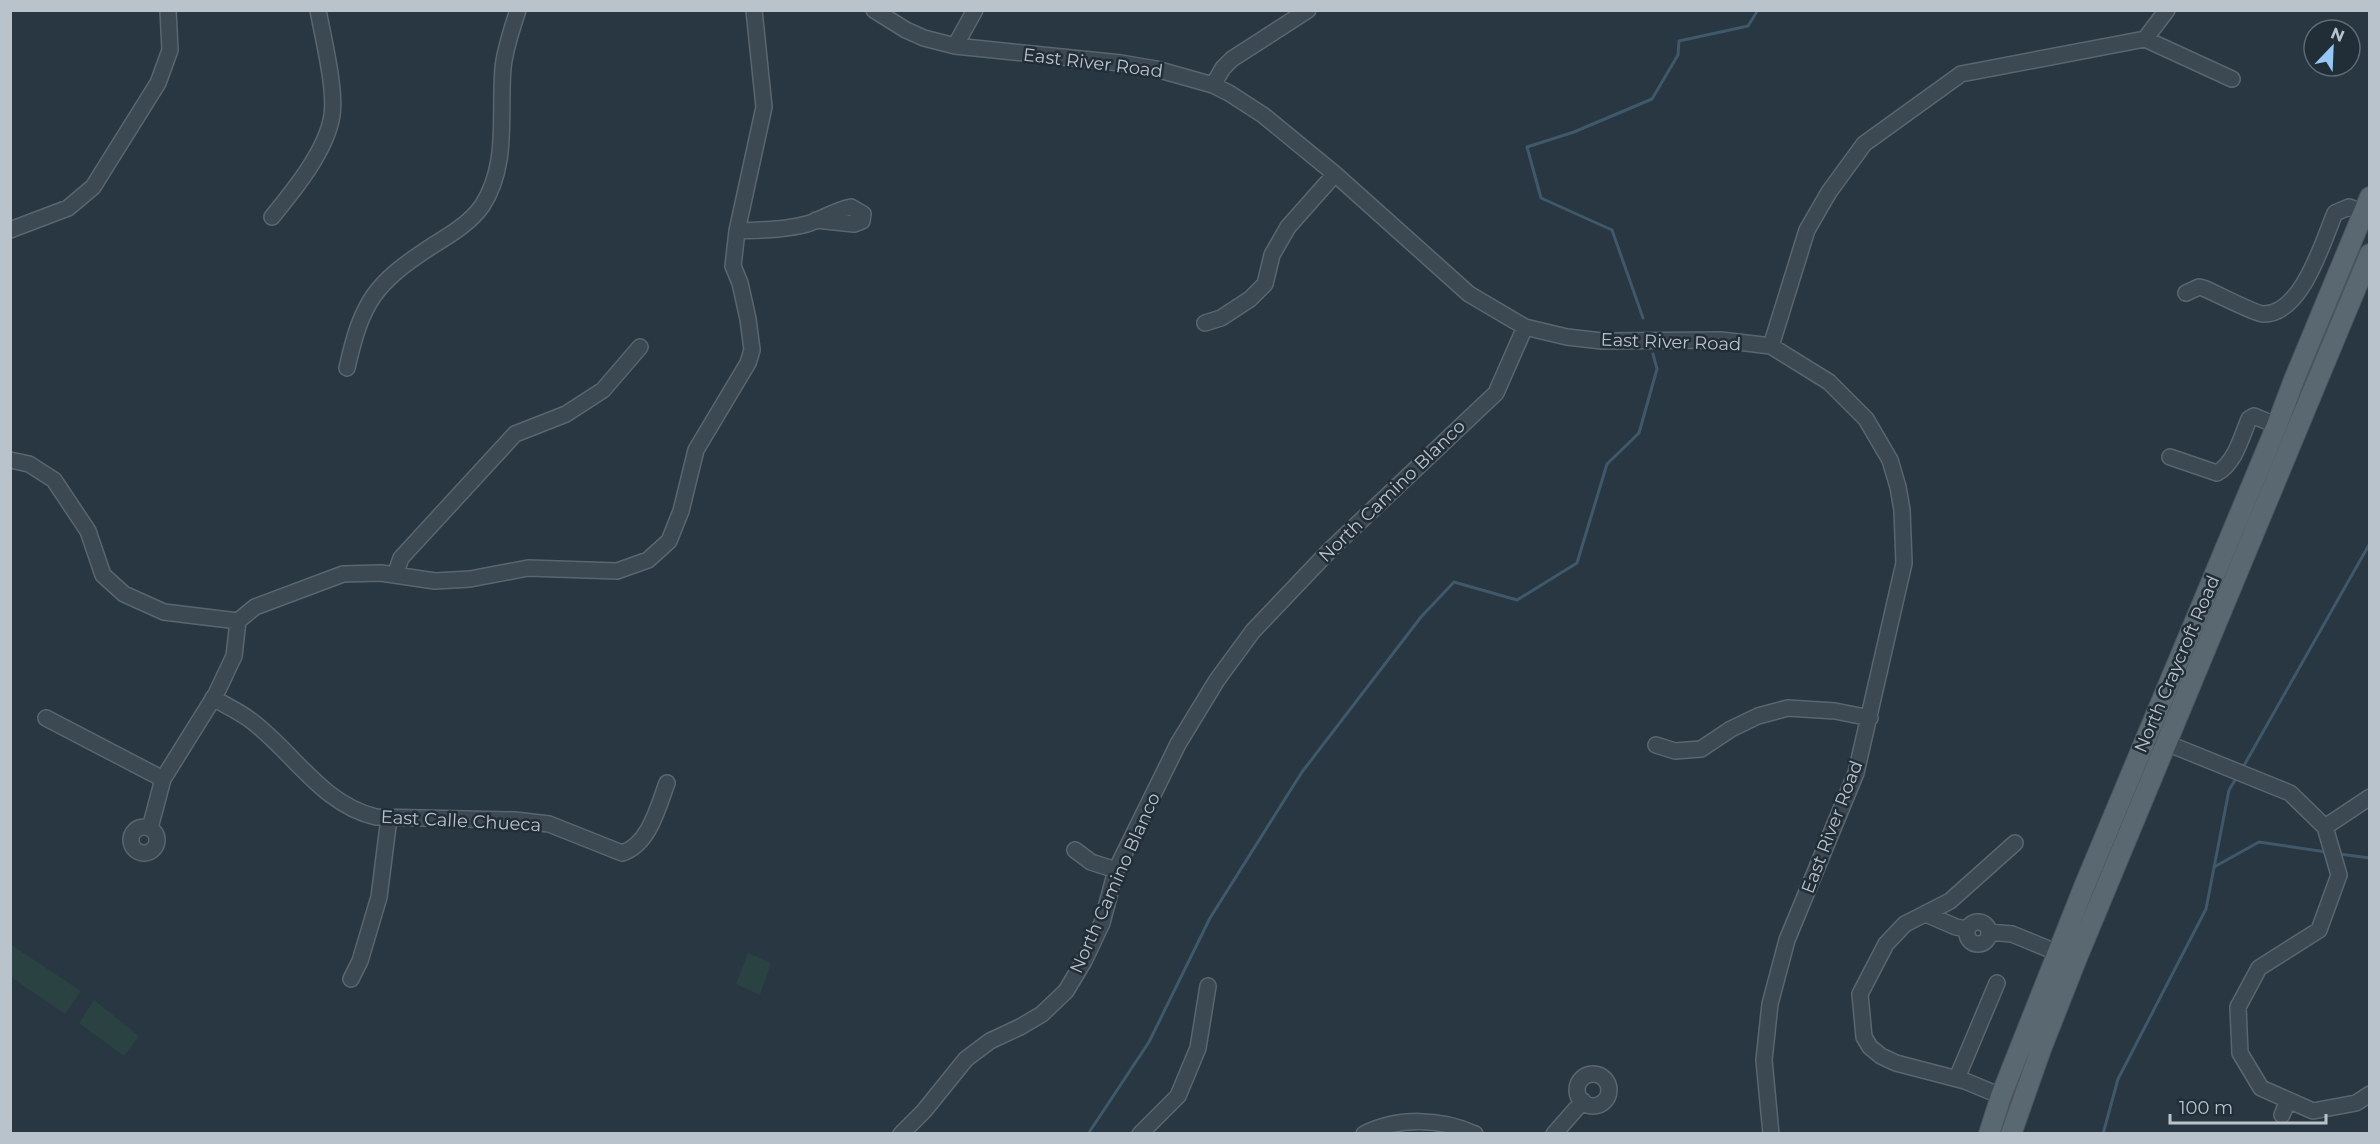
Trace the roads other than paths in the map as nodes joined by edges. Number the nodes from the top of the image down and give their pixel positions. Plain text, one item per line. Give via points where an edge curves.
1 (168, 10) edge
2 (318, 10) edge
3 (518, 10) edge
4 (754, 10) edge
5 (874, 10) edge
6 (975, 10) edge
7 (1308, 10) edge
8 (2168, 10) edge
9 (2145, 39) junction
10 (955, 46) junction
11 (2232, 79) dead end
12 (1213, 85) junction
13 (1335, 174) junction
14 (2366, 204) edge
15 (272, 218) dead end
16 (816, 220) dead end
17 (10, 230) edge
18 (737, 231) junction
19 (2370, 254) edge
20 (2186, 293) dead end
21 (1205, 323) dead end
22 (1525, 327) junction
23 (1772, 346) junction
24 (640, 347) dead end
25 (347, 368) dead end
26 (2286, 429) junction
27 (2170, 457) dead end
28 (10, 460) edge
29 (395, 575) junction
30 (238, 621) junction
31 (213, 698) junction
32 (46, 718) dead end
33 (1870, 718) junction
34 (2147, 735) junction
35 (2167, 743) junction
36 (1656, 745) dead end
37 (163, 778) junction
38 (667, 783) dead end
39 (2370, 797) edge
40 (389, 818) junction
41 (2325, 827) junction
42 (150, 828) dead end
43 (2015, 843) dead end
44 (1075, 850) dead end
45 (1116, 870) junction
46 (1926, 914) junction
47 (2067, 956) junction
48 (351, 979) dead end
49 (1997, 983) dead end
50 (1208, 986) dead end
51 (1957, 1078) junction
52 (2370, 1095) edge
53 (2001, 1096) junction
54 (2288, 1100) junction
55 (1583, 1101) dead end
56 (2282, 1115) dead end
57 (901, 1134) edge
58 (1140, 1134) edge
59 (1364, 1134) edge
60 (1475, 1134) edge
61 (1554, 1134) edge
62 (1771, 1134) edge
63 (1989, 1134) edge
64 (2011, 1134) edge

1 - 17 street via 170,50 158,83 93,187 68,208
2 - 15 street via 332,114 324,140
3 - 25 street via 503,67 501,149 494,183 480,208 458,230 401,266 381,284 365,308
4 - 18 street via 764,106
5 - 10 street, East River Road via 906,30
6 - 10 street
7 - 12 street via 1232,59
8 - 9 street
9 - 11 street
9 - 23 street via 1961,74 1864,144 1807,230
10 - 12 street, East River Road via 1121,63
12 - 13 street, East River Road via 1263,115
13 - 21 street via 1288,227 1272,255 1264,284 1250,299 1221,318
13 - 22 street, East River Road via 1469,294
14 - 20 street via 2335,213 2306,281 2278,311 2262,314 2199,287
14 - 26 main road, North Craycroft Road via 2294,380
16 - 18 street via 783,229
18 - 29 street via 733,266 740,283 752,350 696,450 669,541 648,560 617,571 528,568 435,581
19 - 26 main road, North Craycroft Road
22 - 23 street, East River Road via 1602,341 1721,340
22 - 45 street, North Camino Blanco via 1496,393 1330,549 1253,631 1178,744
23 - 33 street, East River Road via 1829,382 1859,412 1883,446 1898,487 1904,563
24 - 29 street via 603,390 566,414 515,434 401,558
26 - 27 street via 2254,416 2248,419 2232,459 2217,473
26 - 34 main road, North Craycroft Road
26 - 35 main road, North Craycroft Road
28 - 30 street via 29,464 54,480 88,531 103,575 124,594 164,612
29 - 30 street via 343,574 255,607
30 - 31 street via 234,656
31 - 37 street
31 - 40 street, East Calle Chueca via 249,719 333,799 358,813
32 - 37 street
33 - 36 street via 1788,708 1758,716 1701,749 1675,751
33 - 62 street, East River Road via 1856,773 1787,940 1770,1004 1764,1060
34 - 35 street
34 - 47 main road, North Craycroft Road
35 - 41 street via 2290,793
35 - 47 main road, North Craycroft Road
37 - 42 street
38 - 40 street, East Calle Chueca via 643,838 634,850 622,854 549,824
39 - 41 street
40 - 48 street via 379,897 360,962
41 - 54 street via 2339,875 2319,930 2259,968 2238,1007 2240,1053 2261,1088
43 - 46 street via 1950,901
44 - 45 street via 1091,862
45 - 57 street, North Camino Blanco via 1102,923 1066,991 1042,1014 990,1041 966,1059
46 - 47 street via 1967,929 1967,938 1976,944 1986,940 1989,932 2012,934
46 - 51 street via 1905,924 1886,944 1872,968 1860,994 1864,1037 1870,1047 1896,1064
47 - 53 main road, North Craycroft Road
47 - 64 main road, North Craycroft Road via 2041,1049
49 - 51 street
50 - 58 street via 1198,1048 1178,1096
51 - 53 street
52 - 54 street via 2313,1111
53 - 63 main road, North Craycroft Road
54 - 56 street
55 - 61 street
59 - 60 street via 1398,1123 1422,1122 1445,1124

